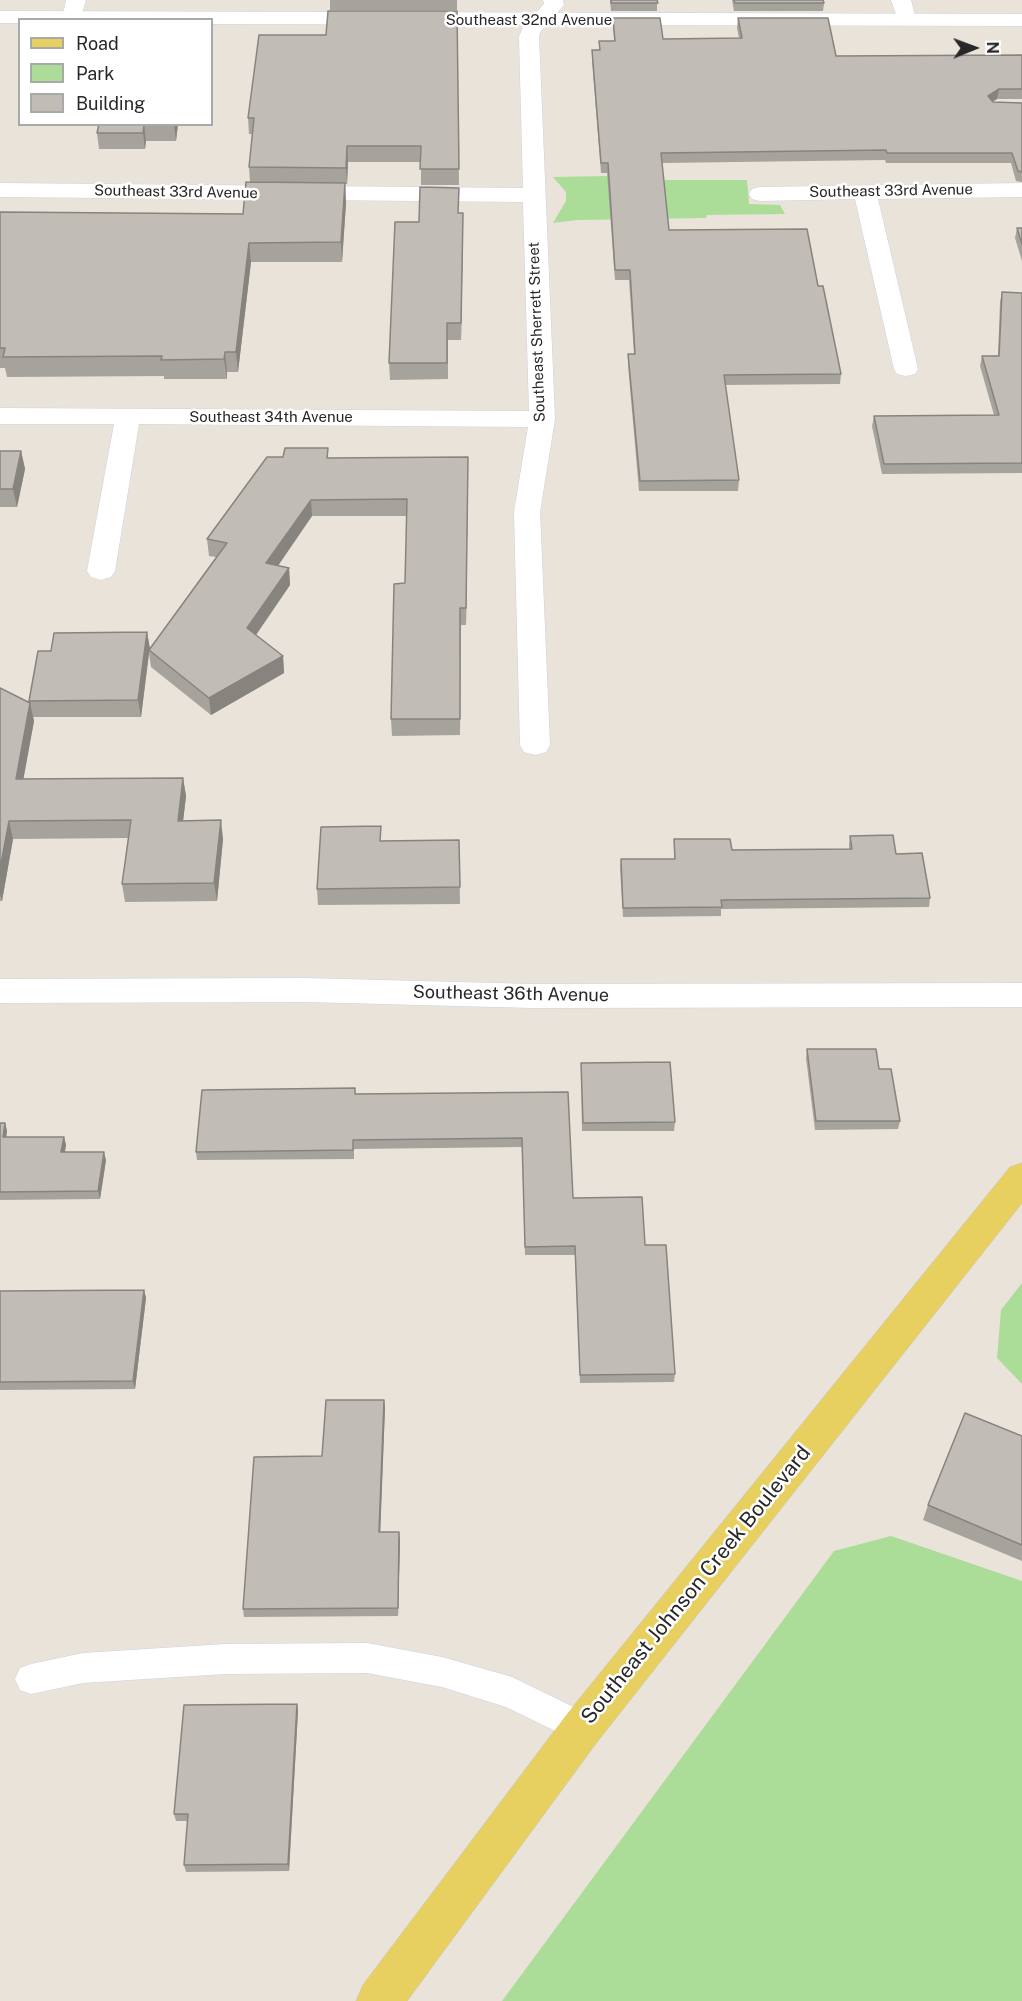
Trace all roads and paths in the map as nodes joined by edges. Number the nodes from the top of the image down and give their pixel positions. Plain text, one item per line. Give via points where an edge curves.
1 (73, 9) edge
2 (904, 9) edge
3 (548, 10) edge
4 (0, 17) edge
5 (1022, 20) edge
6 (0, 190) edge
7 (1022, 190) edge
8 (865, 192) junction
9 (760, 194) dead end
10 (532, 195) junction
11 (906, 369) dead end
12 (0, 416) edge
13 (128, 417) junction
14 (542, 419) junction
15 (101, 571) dead end
16 (535, 745) dead end
17 (0, 991) edge
18 (1022, 995) edge
19 (1022, 1177) edge
20 (31, 1679) dead end
21 (582, 1728) junction
22 (379, 2001) edge

1 - 3 street, Southeast 32nd Avenue
1 - 4 street, Southeast 32nd Avenue
2 - 3 street, Southeast 32nd Avenue
2 - 5 street, Southeast 32nd Avenue
3 - 10 street, Southeast Sherrett Street via 529,36
6 - 10 street, Southeast 33rd Avenue
7 - 8 street, Southeast 33rd Avenue
8 - 9 street, Southeast 33rd Avenue
8 - 11 street
10 - 14 street, Southeast Sherrett Street
12 - 13 street, Southeast 34th Avenue
13 - 14 street, Southeast 34th Avenue
13 - 15 street
14 - 16 street, Southeast Sherrett Street via 527,512
17 - 18 street, Southeast 36th Avenue
19 - 21 main road, Southeast Johnson Creek Boulevard
20 - 21 lane via 83,1668 225,1659 367,1658 442,1672 512,1693
21 - 22 main road, Southeast Johnson Creek Boulevard

